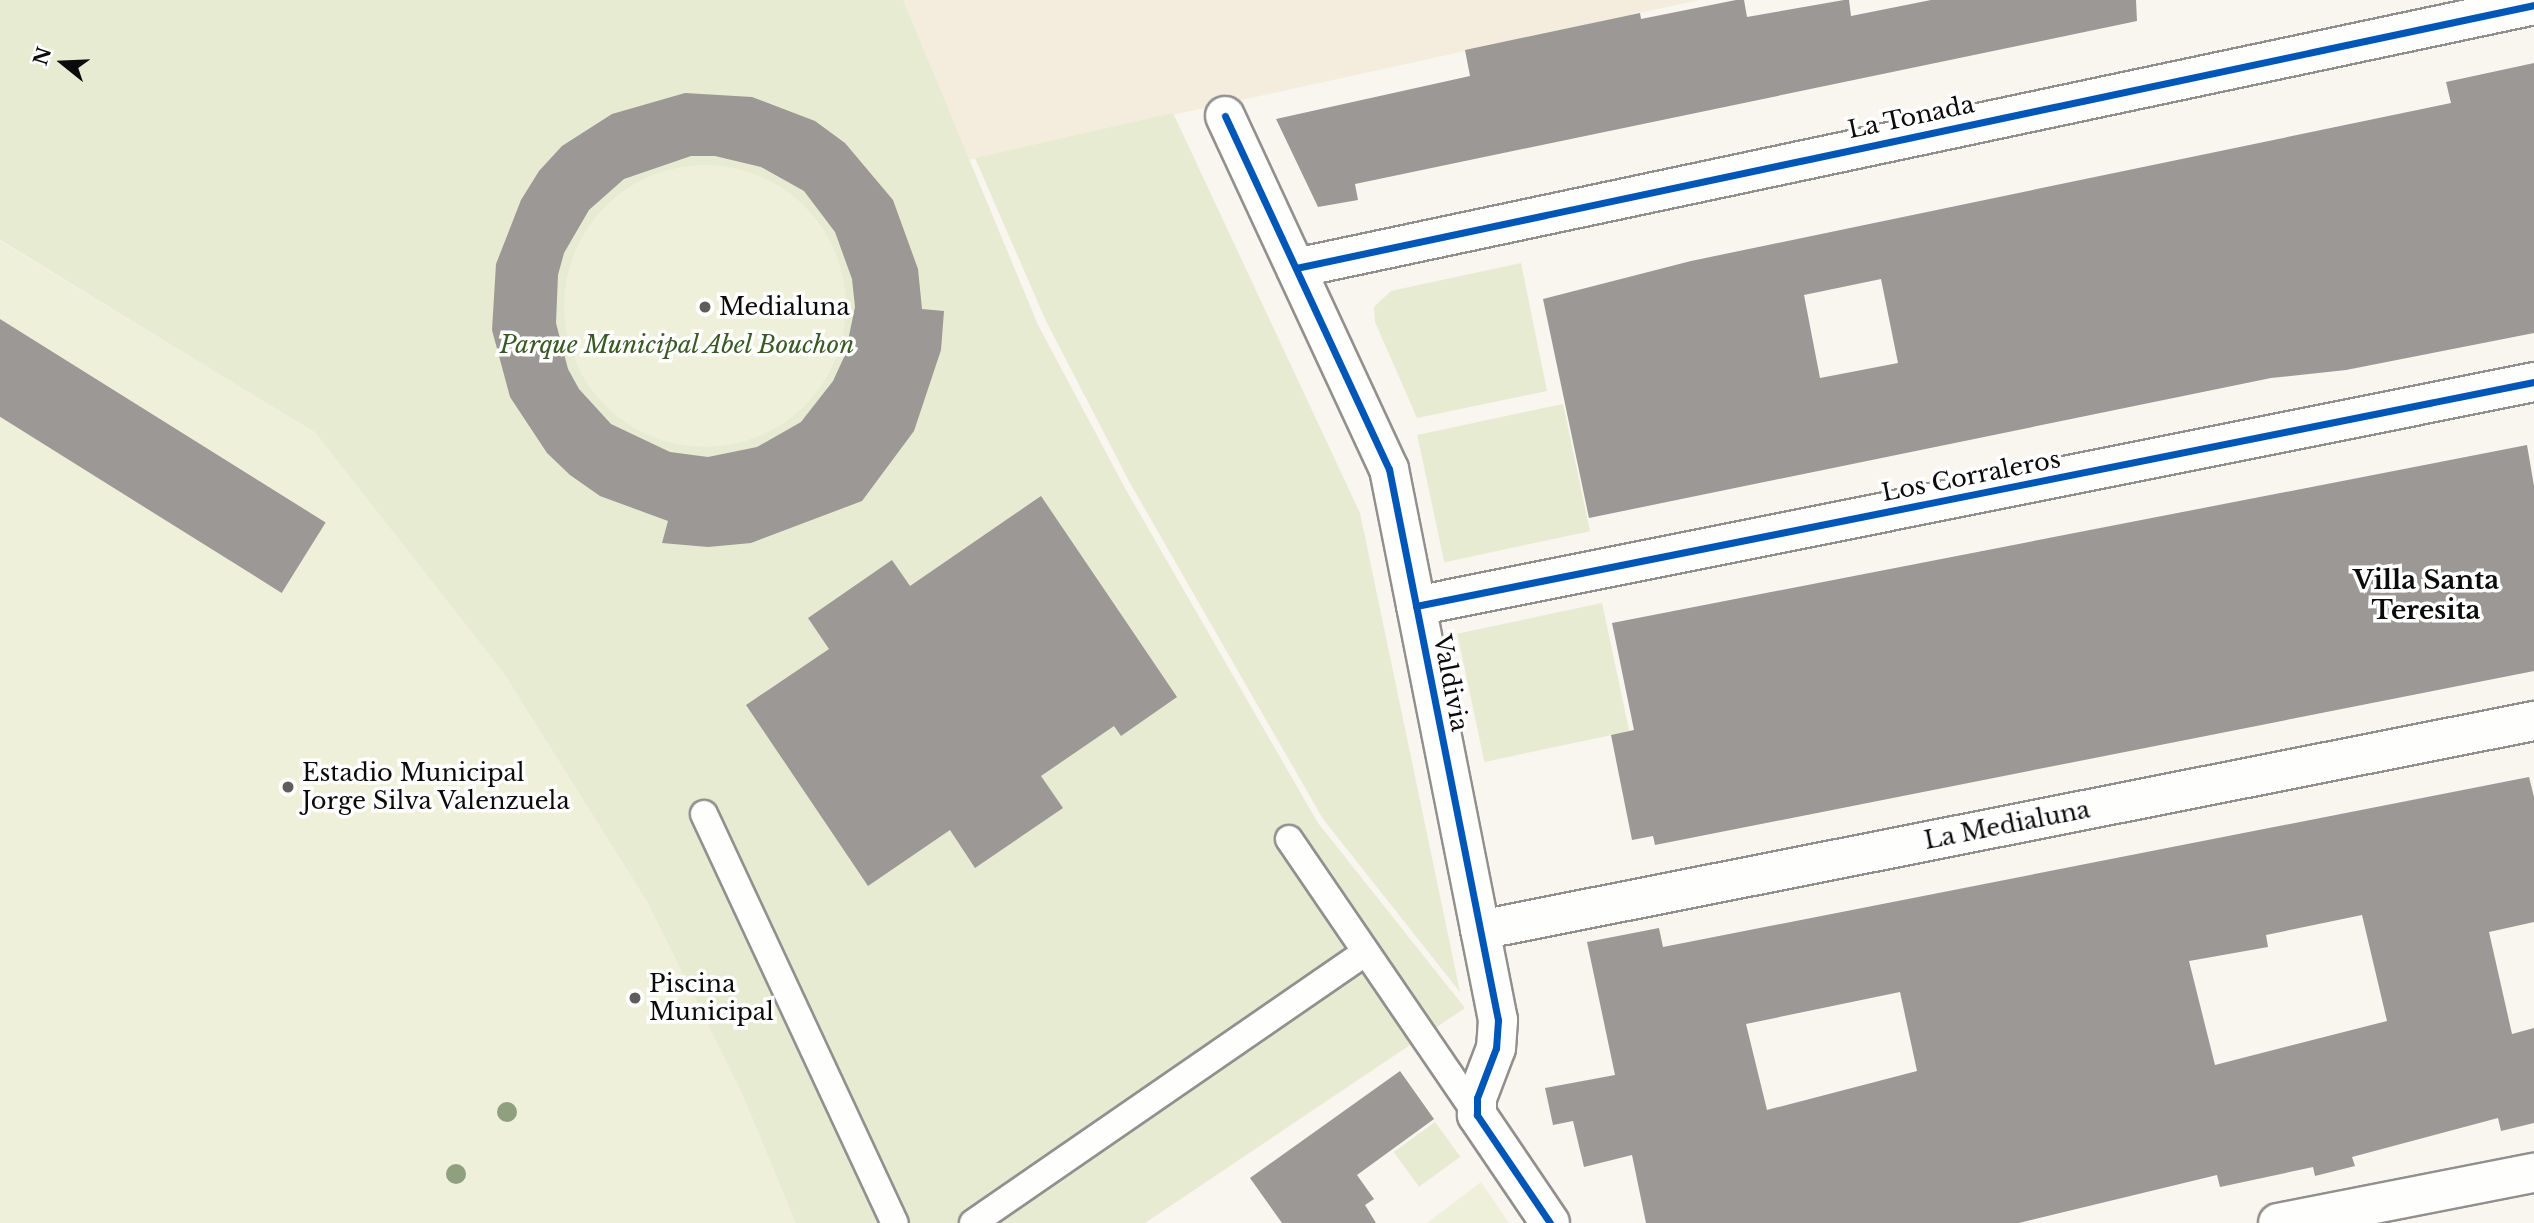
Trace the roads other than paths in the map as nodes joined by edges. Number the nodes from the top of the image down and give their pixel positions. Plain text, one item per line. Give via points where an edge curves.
1 (2534, 5) edge
2 (1225, 116) dead end
3 (1296, 268) junction
4 (2534, 382) edge
5 (1416, 606) junction
6 (2534, 721) edge
7 (704, 814) dead end
8 (1289, 839) dead end
9 (1480, 930) junction
10 (1363, 954) junction
11 (1477, 1115) junction
12 (2534, 1173) edge
13 (895, 1223) edge
14 (973, 1223) edge
15 (1550, 1223) edge
16 (2278, 1223) edge

1 - 3 street, La Tonada
2 - 3 street, Valdivia
3 - 5 street, Valdivia via 1389,469
4 - 5 street, Los Corraleros
5 - 9 street, Valdivia
6 - 9 street, La Medialuna
7 - 13 lane
8 - 10 lane
9 - 11 street, Valdivia via 1498,1020 1496,1048 1477,1098
10 - 11 lane
10 - 14 lane
11 - 15 street
12 - 16 street

